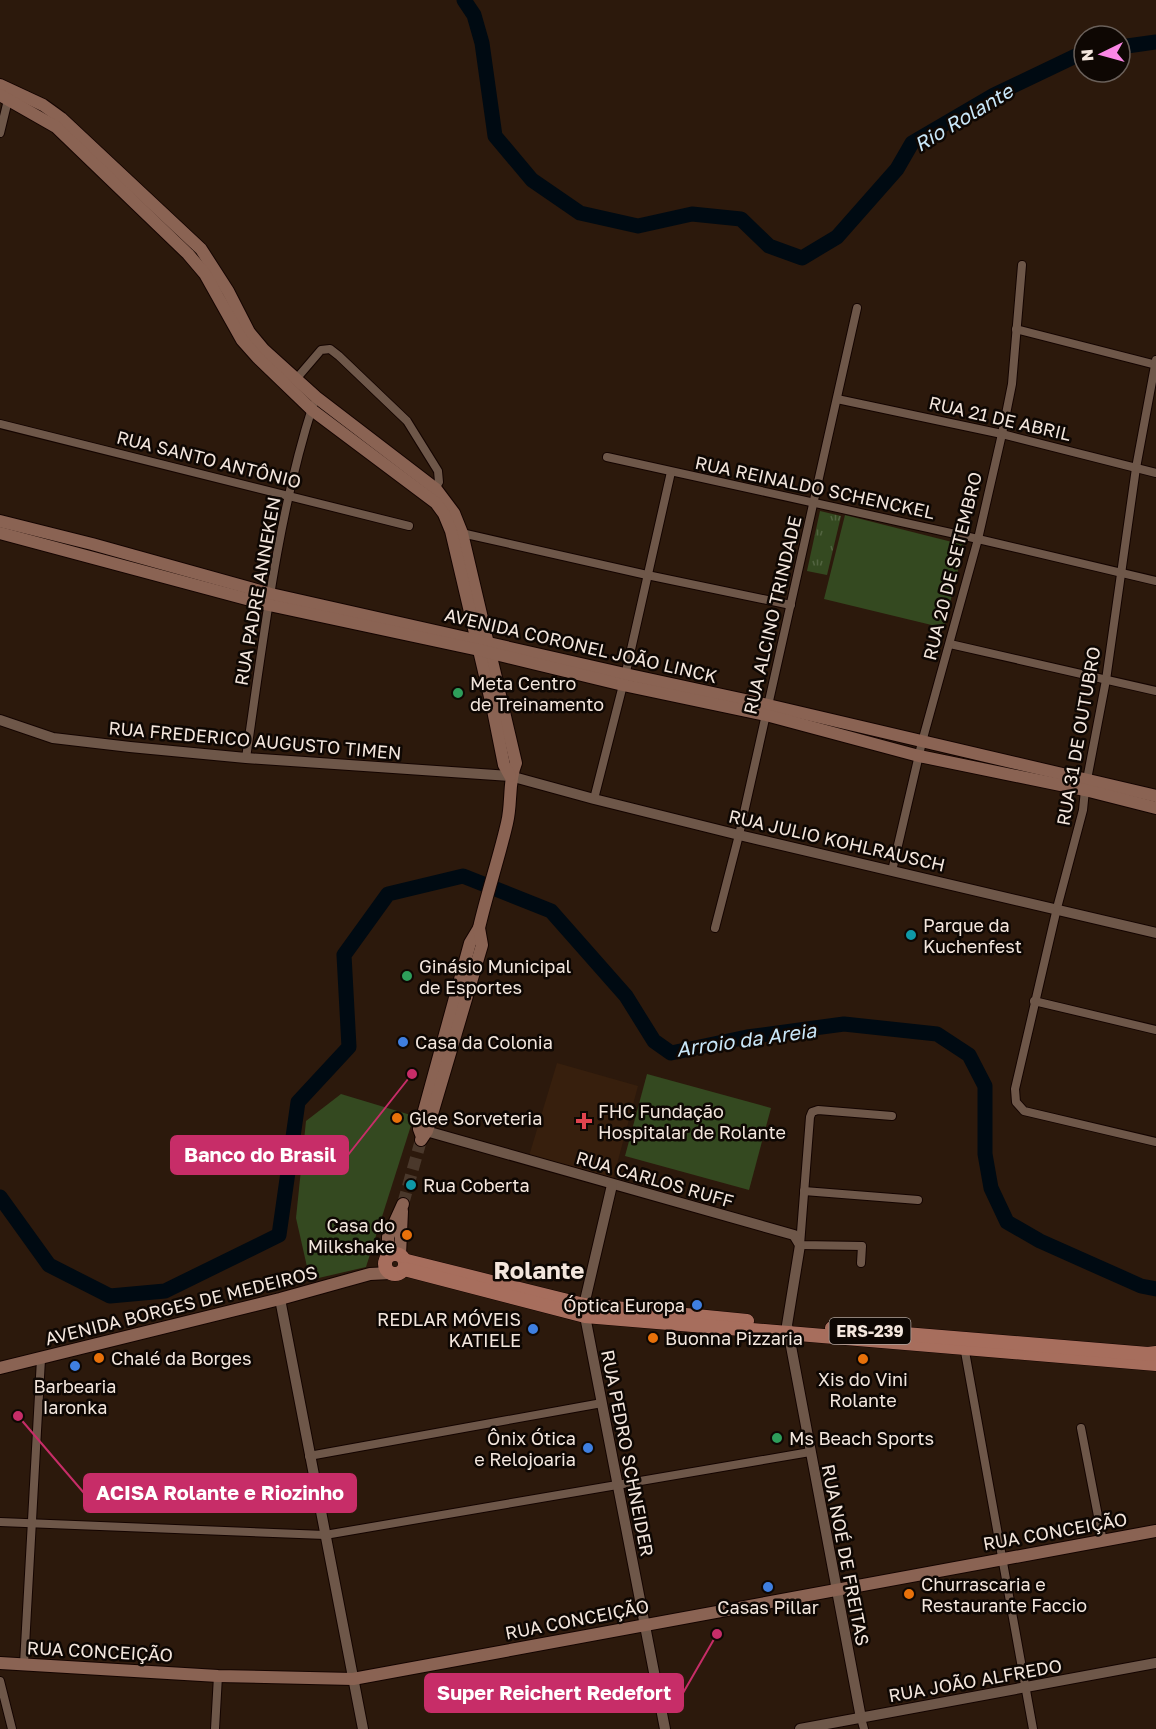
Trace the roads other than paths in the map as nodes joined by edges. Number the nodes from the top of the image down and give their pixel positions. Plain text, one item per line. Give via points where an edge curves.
1 (5, 93) edge
2 (0, 133) edge
3 (114, 175) junction
4 (1022, 265) dead end
5 (857, 308) dead end
6 (1016, 328) junction
7 (1156, 363) edge
8 (297, 378) junction
9 (316, 397) junction
10 (837, 399) junction
11 (312, 410) junction
12 (0, 424) edge
13 (1002, 434) junction
14 (607, 457) dead end
15 (1136, 468) junction
16 (671, 472) junction
17 (1156, 473) edge
18 (432, 493) junction
19 (290, 495) junction
20 (814, 504) junction
21 (0, 521) edge
22 (409, 526) dead end
23 (457, 532) junction
24 (0, 533) edge
25 (978, 539) junction
26 (1122, 573) junction
27 (647, 575) junction
28 (1156, 581) edge
29 (270, 599) junction
30 (791, 605) junction
31 (950, 644) junction
32 (483, 646) junction
33 (624, 680) junction
34 (1106, 680) junction
35 (1156, 690) edge
36 (767, 710) junction
37 (0, 720) edge
38 (922, 742) junction
39 (919, 756) junction
40 (246, 758) junction
41 (510, 776) junction
42 (1086, 785) junction
43 (1156, 796) edge
44 (594, 799) junction
45 (1156, 808) edge
46 (739, 835) junction
47 (892, 871) junction
48 (1056, 908) junction
49 (715, 928) dead end
50 (1156, 933) edge
51 (1034, 1000) junction
52 (1156, 1030) edge
53 (891, 1116) dead end
54 (422, 1134) joint
55 (1156, 1142) edge
56 (612, 1185) junction
57 (804, 1191) junction
58 (918, 1200) dead end
59 (402, 1206) tunnel mouth
60 (800, 1245) junction
61 (395, 1262) junction
62 (861, 1263) dead end
63 (280, 1299) junction
64 (585, 1311) junction
65 (788, 1329) junction
66 (963, 1344) junction
67 (1156, 1353) edge
68 (41, 1359) junction
69 (1156, 1365) edge
70 (0, 1368) edge
71 (602, 1403) junction
72 (1081, 1428) dead end
73 (810, 1452) junction
74 (309, 1456) junction
75 (618, 1486) junction
76 (0, 1522) edge
77 (32, 1523) junction
78 (1156, 1531) edge
79 (325, 1535) junction
80 (1104, 1542) junction
81 (1002, 1559) junction
82 (836, 1589) junction
83 (645, 1624) junction
84 (0, 1663) edge
85 (1156, 1663) edge
86 (24, 1664) junction
87 (218, 1676) junction
88 (353, 1679) junction
89 (0, 1681) edge
90 (1026, 1688) junction
91 (863, 1724) edge
92 (12, 1729) edge
93 (215, 1729) edge
94 (363, 1729) edge
95 (665, 1729) edge
96 (800, 1729) edge
97 (1033, 1729) edge

1 - 2 street
1 - 3 main road via 43,105 61,118
3 - 8 main road via 201,249 249,332 275,362
3 - 11 main road via 205,274 242,340
4 - 6 street, RUA 20 DE SETEMBRO
5 - 10 street, RUA ALCINO TRINDADE
6 - 7 street
6 - 13 street, RUA 20 DE SETEMBRO via 1012,384
7 - 15 street, RUA 31 DE OUTUBRO
8 - 9 main road
8 - 18 street via 320,351 333,351 407,421 438,471 440,482
9 - 11 street, RUA PADRE ANNEKEN
9 - 18 main road
10 - 13 street, RUA 21 DE ABRIL
10 - 20 street, RUA ALCINO TRINDADE
11 - 18 main road
11 - 19 street, RUA PADRE ANNEKEN
12 - 19 street, RUA SANTO ANTÔNIO
13 - 15 street, RUA 21 DE ABRIL
13 - 25 street, RUA 20 DE SETEMBRO
14 - 16 street, RUA REINALDO SCHENCKEL
15 - 17 street, RUA 21 DE ABRIL
15 - 26 street, RUA 31 DE OUTUBRO
16 - 20 street, RUA REINALDO SCHENCKEL
16 - 27 street
18 - 23 main road via 454,513
19 - 22 street, RUA SANTO ANTÔNIO
19 - 29 street, RUA PADRE ANNEKEN
20 - 25 street, RUA REINALDO SCHENCKEL
20 - 30 street, RUA ALCINO TRINDADE
21 - 29 main road, AVENIDA CORONEL JOÃO LINCK via 92,544
23 - 27 street
23 - 32 main road
24 - 29 main road, AVENIDA CORONEL JOÃO LINCK
25 - 26 street, RUA REINALDO SCHENCKEL
25 - 31 street, RUA 20 DE SETEMBRO
26 - 28 street, RUA REINALDO SCHENCKEL
26 - 34 street, RUA 31 DE OUTUBRO
27 - 30 street
27 - 33 street
29 - 32 main road, AVENIDA CORONEL JOÃO LINCK
29 - 40 street, RUA PADRE ANNEKEN
30 - 36 street, RUA ALCINO TRINDADE
31 - 34 street
31 - 38 street, RUA 20 DE SETEMBRO
32 - 33 main road, AVENIDA CORONEL JOÃO LINCK
32 - 41 main road via 497,709 516,763
33 - 36 main road, AVENIDA CORONEL JOÃO LINCK
33 - 44 street
34 - 35 street
34 - 42 street, RUA 31 DE OUTUBRO
36 - 38 main road, AVENIDA CORONEL JOÃO LINCK
36 - 39 main road, AVENIDA CORONEL JOÃO LINCK
36 - 46 street, RUA ALCINO TRINDADE
37 - 40 street, RUA FREDERICO AUGUSTO TIMEN via 53,738
38 - 39 street, RUA 20 DE SETEMBRO
38 - 42 main road, AVENIDA CORONEL JOÃO LINCK
39 - 42 main road, AVENIDA CORONEL JOÃO LINCK
39 - 47 street, RUA 20 DE SETEMBRO
40 - 41 street, RUA FREDERICO AUGUSTO TIMEN
41 - 44 street, RUA JULIO KOHLRAUSCH
41 - 54 main road via 511,804 498,860 479,928 470,943 455,1018
42 - 43 main road, AVENIDA CORONEL JOÃO LINCK
42 - 45 main road, AVENIDA CORONEL JOÃO LINCK
42 - 48 street, RUA 31 DE OUTUBRO via 1083,810
44 - 46 street, RUA JULIO KOHLRAUSCH
46 - 47 street, RUA JULIO KOHLRAUSCH
46 - 49 street, RUA ALCINO TRINDADE
47 - 48 street, RUA JULIO KOHLRAUSCH
48 - 50 street, RUA JULIO KOHLRAUSCH
48 - 51 street, RUA 31 DE OUTUBRO
51 - 52 street
51 - 55 street, RUA 31 DE OUTUBRO via 1015,1089 1016,1102 1024,1111
53 - 57 street via 812,1112
54 - 56 street, RUA CARLOS RUFF
56 - 60 street, RUA CARLOS RUFF via 787,1232
56 - 64 street, RUA PEDRO SCHNEIDER
57 - 58 street
57 - 60 street
59 - 61 main road
60 - 62 street via 862,1245
60 - 65 street, RUA NOÉ DE FREITAS
61 - 63 main road, AVENIDA BORGES DE MEDEIROS via 370,1274
61 - 64 main road, ERS-239
63 - 68 main road, AVENIDA BORGES DE MEDEIROS
63 - 74 street
64 - 65 main road, ERS-239
64 - 71 street, RUA PEDRO SCHNEIDER
65 - 66 main road, ERS-239
65 - 73 street, RUA NOÉ DE FREITAS
66 - 67 main road, ERS-239
66 - 69 main road, ERS-239
66 - 81 street
68 - 70 main road, AVENIDA BORGES DE MEDEIROS
68 - 77 street
71 - 74 street
71 - 75 street, RUA PEDRO SCHNEIDER
72 - 80 street
73 - 75 street
73 - 82 street, RUA NOÉ DE FREITAS
74 - 79 street
75 - 79 street
75 - 83 street, RUA PEDRO SCHNEIDER
76 - 77 street
77 - 79 street
77 - 86 street
78 - 80 main road, RUA CONCEIÇÃO
79 - 88 street
80 - 81 main road, RUA CONCEIÇÃO
81 - 82 main road, RUA CONCEIÇÃO
81 - 90 street
82 - 83 main road, RUA CONCEIÇÃO
82 - 91 street, RUA NOÉ DE FREITAS
83 - 88 main road, RUA CONCEIÇÃO
83 - 95 street, RUA PEDRO SCHNEIDER
84 - 86 main road, RUA CONCEIÇÃO
85 - 90 street, RUA JOÃO ALFREDO
86 - 87 main road, RUA CONCEIÇÃO
87 - 88 main road, RUA CONCEIÇÃO
87 - 93 street
88 - 94 street
89 - 92 street
90 - 91 street, RUA JOÃO ALFREDO
90 - 97 street
91 - 96 street, RUA JOÃO ALFREDO

